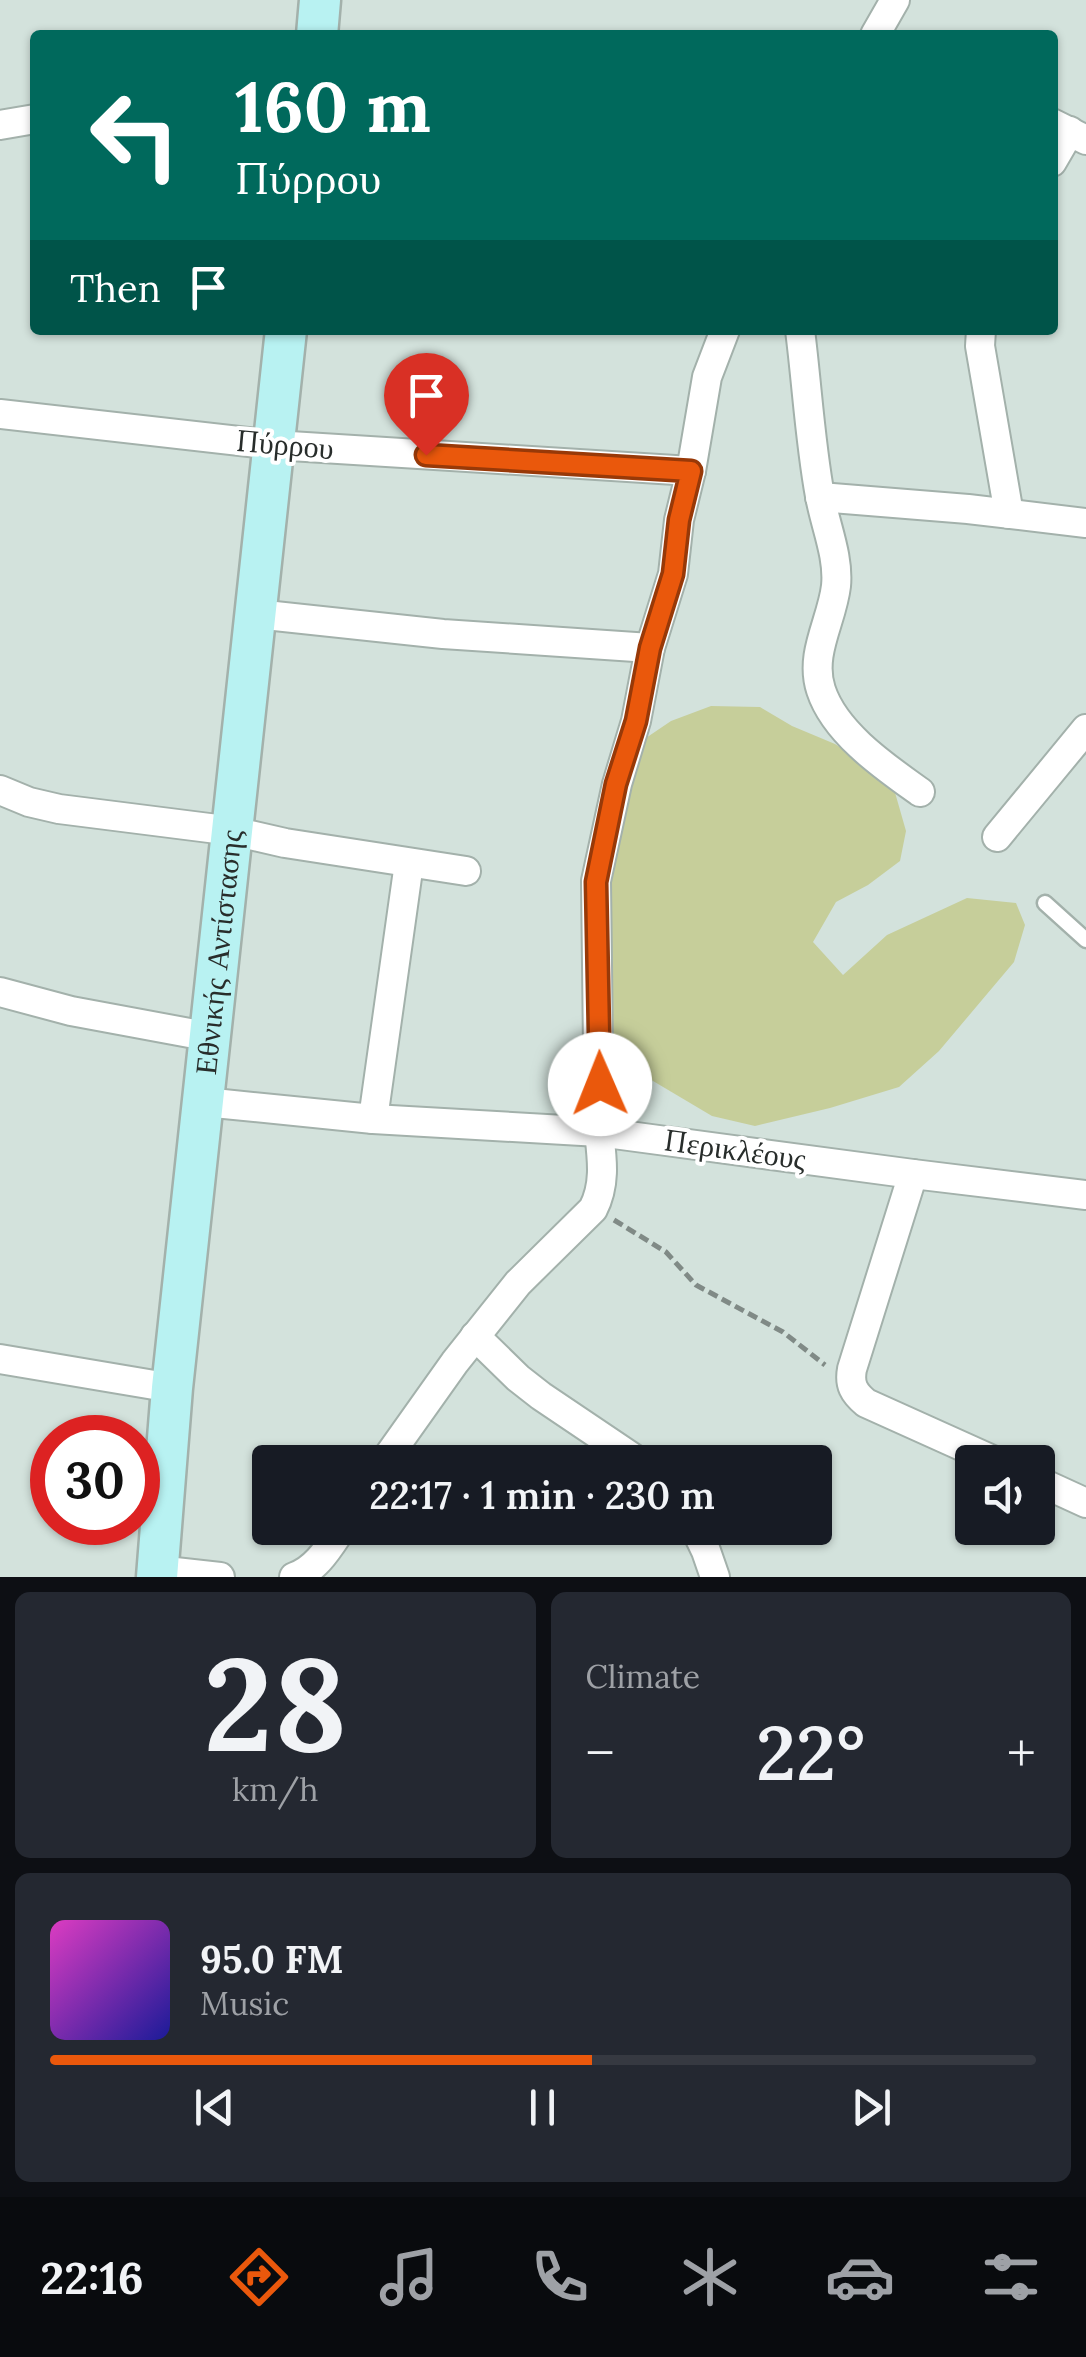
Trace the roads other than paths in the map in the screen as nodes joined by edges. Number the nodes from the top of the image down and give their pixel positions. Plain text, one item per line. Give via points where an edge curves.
1 (320, 0) edge
2 (896, 0) edge
3 (317, 30) edge
4 (879, 30) edge
5 (30, 120) edge
6 (0, 125) edge
7 (285, 335) edge
8 (723, 335) edge
9 (801, 335) edge
10 (980, 335) edge
11 (0, 414) edge
12 (274, 445) junction
13 (691, 471) junction
14 (820, 497) junction
15 (1009, 514) junction
16 (1086, 523) edge
17 (256, 614) junction
18 (650, 648) junction
19 (1086, 730) edge
20 (0, 790) edge
21 (920, 792) dead end
22 (232, 831) junction
23 (997, 837) dead end
24 (409, 863) junction
25 (466, 871) dead end
26 (1045, 903) dead end
27 (1086, 940) edge
28 (0, 992) edge
29 (211, 1037) junction
30 (204, 1102) junction
31 (373, 1119) junction
32 (599, 1132) junction
33 (913, 1174) junction
34 (1086, 1195) edge
35 (475, 1336) junction
36 (0, 1359) edge
37 (172, 1388) junction
38 (396, 1445) edge
39 (614, 1445) edge
40 (960, 1445) edge
41 (1055, 1489) edge
42 (1086, 1503) edge
43 (329, 1545) edge
44 (703, 1545) edge
45 (157, 1574) edge
46 (220, 1577) edge
47 (294, 1577) edge
48 (715, 1577) edge

1 - 3 main road
2 - 4 street
5 - 6 street
7 - 12 main road, Εθνικής Αντίστασης
8 - 13 street via 706,377
9 - 14 street
10 - 15 street
11 - 12 street, Πύρρου
12 - 13 street, Πύρρου
12 - 17 main road, Εθνικής Αντίστασης
13 - 18 street via 673,574
14 - 15 street
14 - 21 street via 836,586 817,661 821,690 843,729
15 - 16 street
17 - 18 street
17 - 22 main road, Εθνικής Αντίστασης
18 - 32 street via 596,882
19 - 23 street
20 - 22 street via 59,809
22 - 24 street
22 - 29 main road, Εθνικής Αντίστασης
24 - 25 street
24 - 31 street
26 - 27 lane
28 - 29 street
29 - 30 main road, Εθνικής Αντίστασης
30 - 31 street, Περικλέους
30 - 37 main road, Εθνικής Αντίστασης
31 - 32 street, Περικλέους
32 - 33 street, Περικλέους
32 - 35 street via 602,1181 593,1209
33 - 34 street, Περικλέους
33 - 40 street via 851,1386 866,1403
35 - 38 street
35 - 39 street via 518,1378
36 - 37 street
37 - 45 main road, Εθνικής Αντίστασης
41 - 42 street
43 - 47 street via 308,1572
44 - 48 street
45 - 46 street

